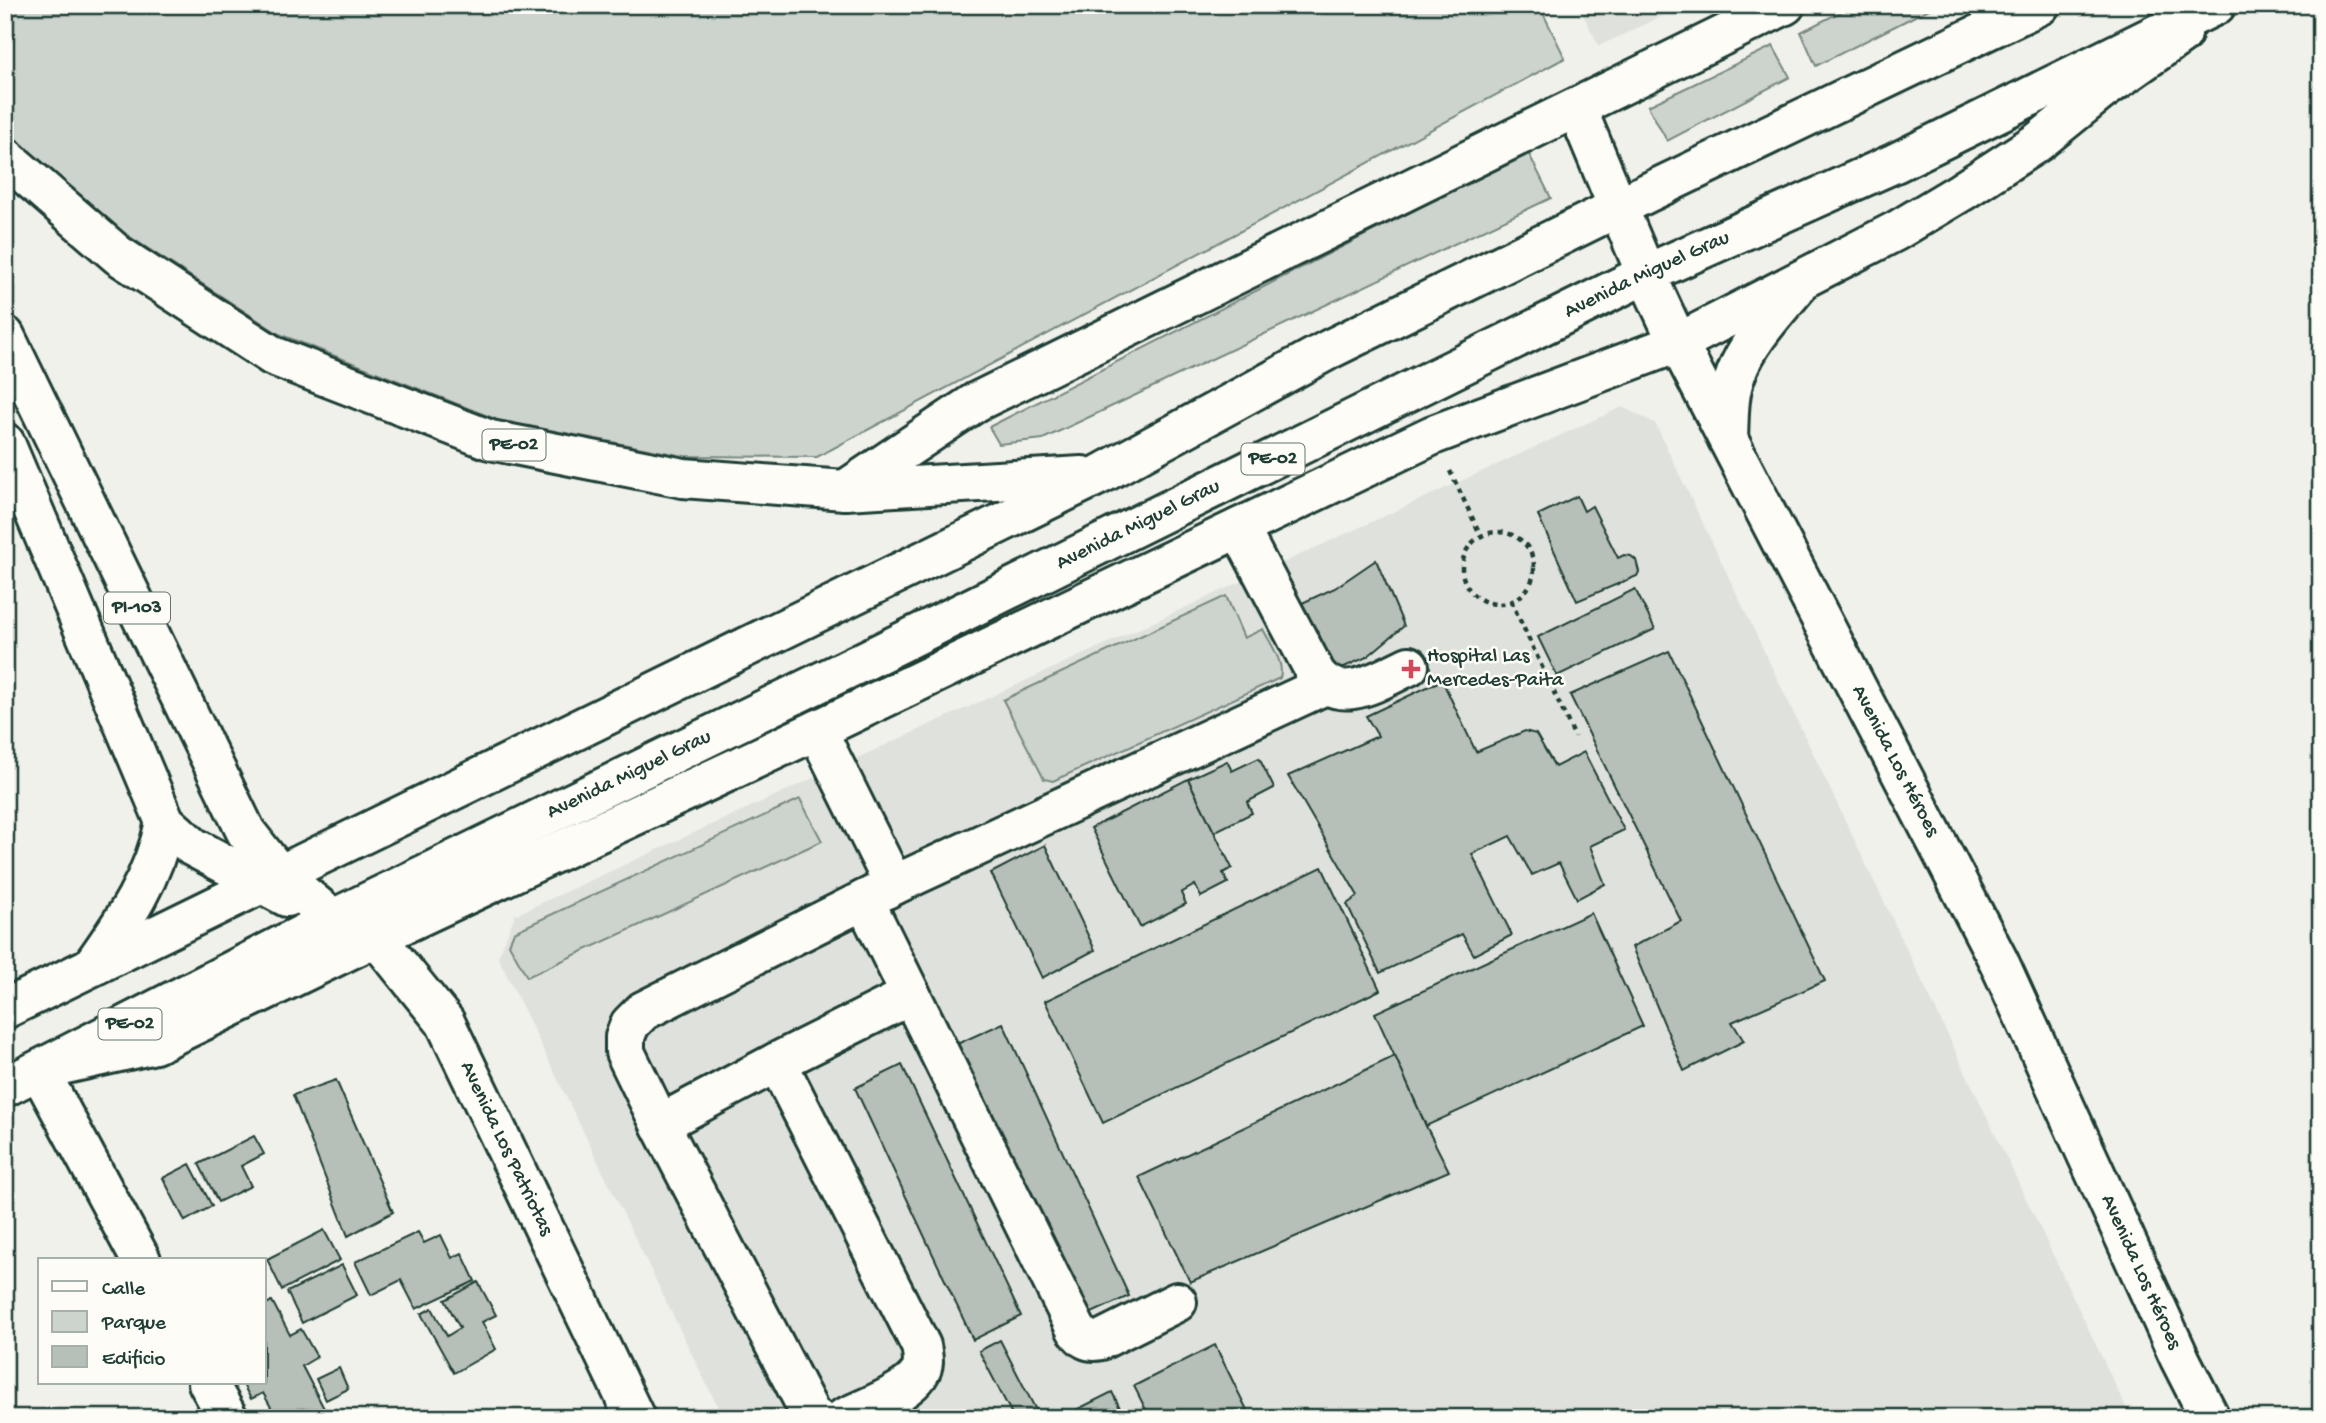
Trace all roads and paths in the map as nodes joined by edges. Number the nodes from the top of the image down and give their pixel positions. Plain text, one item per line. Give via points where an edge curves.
1 (1785, 5) edge
2 (2040, 5) edge
3 (2216, 5) edge
4 (2223, 5) edge
5 (1577, 109) junction
6 (5, 157) edge
7 (1619, 207) junction
8 (1646, 274) junction
9 (1806, 277) junction
10 (5, 336) edge
11 (1678, 342) junction
12 (1433, 435) junction
13 (1728, 439) junction
14 (5, 443) edge
15 (1101, 474) junction
16 (845, 490) junction
17 (1239, 528) junction
18 (1481, 536) junction
19 (1511, 601) junction
20 (1409, 666) dead end
21 (1325, 685) junction
22 (817, 730) junction
23 (1575, 737) dead end
24 (165, 822) junction
25 (269, 878) junction
26 (879, 892) junction
27 (333, 919) junction
28 (376, 937) junction
29 (92, 966) junction
30 (911, 995) junction
31 (5, 1009) edge
32 (777, 1062) junction
33 (39, 1070) junction
34 (5, 1087) edge
35 (660, 1124) junction
36 (140, 1258) edge
37 (1177, 1301) dead end
38 (209, 1384) edge
39 (228, 1418) edge
40 (635, 1418) edge
41 (816, 1418) edge
42 (844, 1418) edge
43 (2210, 1418) edge

1 - 5 main road
2 - 7 main road, PE-02
3 - 8 main road, Avenida Miguel Grau / PE-02 via 1895,163
4 - 9 main road, Avenida Miguel Grau via 1983,178 1896,231
5 - 7 main road, Avenida Los Héroes
5 - 16 main road via 976,402
6 - 16 main road, PE-02 via 118,255 273,356 490,440 683,478
7 - 8 main road, Avenida Los Héroes
7 - 15 main road, PE-02 via 1330,349
8 - 11 main road, Avenida Los Héroes
8 - 27 main road, Avenida Miguel Grau / PE-02
9 - 11 main road, Avenida Miguel Grau
9 - 13 main road via 1772,317 1736,373
10 - 25 main road, PI-103
11 - 12 main road, Avenida Miguel Grau
11 - 13 main road, Avenida Los Héroes
12 - 17 main road, Avenida Miguel Grau
12 - 18 path
13 - 43 main road, Avenida Los Héroes via 1999,962
14 - 24 main road, PI-103
15 - 16 main road, PE-02
15 - 25 main road, PE-02
17 - 21 main road
17 - 22 main road, Avenida Miguel Grau
18 - 19 path via 1469,547 1461,568 1468,589 1486,602
18 - 19 path via 1509,534 1528,548 1533,560 1530,585
19 - 23 path
20 - 21 main road via 1363,687 1335,690
21 - 26 main road
22 - 26 main road
22 - 28 main road, Avenida Miguel Grau
24 - 25 main road, PI-103 via 192,847
24 - 29 main road via 160,851 143,888
25 - 27 main road, PI-103
25 - 29 main road, PE-02
26 - 30 main road
26 - 35 main road via 643,1011 630,1024 625,1052
27 - 28 main road, Avenida Los Patriotas
27 - 33 main road, Avenida Miguel Grau / PE-02
28 - 33 main road, Avenida Miguel Grau via 155,1044
28 - 40 main road, Avenida Los Patriotas via 445,1022
29 - 31 main road, PE-02
30 - 32 main road
30 - 37 main road via 1083,1338 1101,1340
32 - 35 main road
32 - 42 main road via 921,1346 923,1363 910,1386
33 - 34 main road, PE-02
33 - 36 main road
35 - 41 main road
38 - 39 main road

